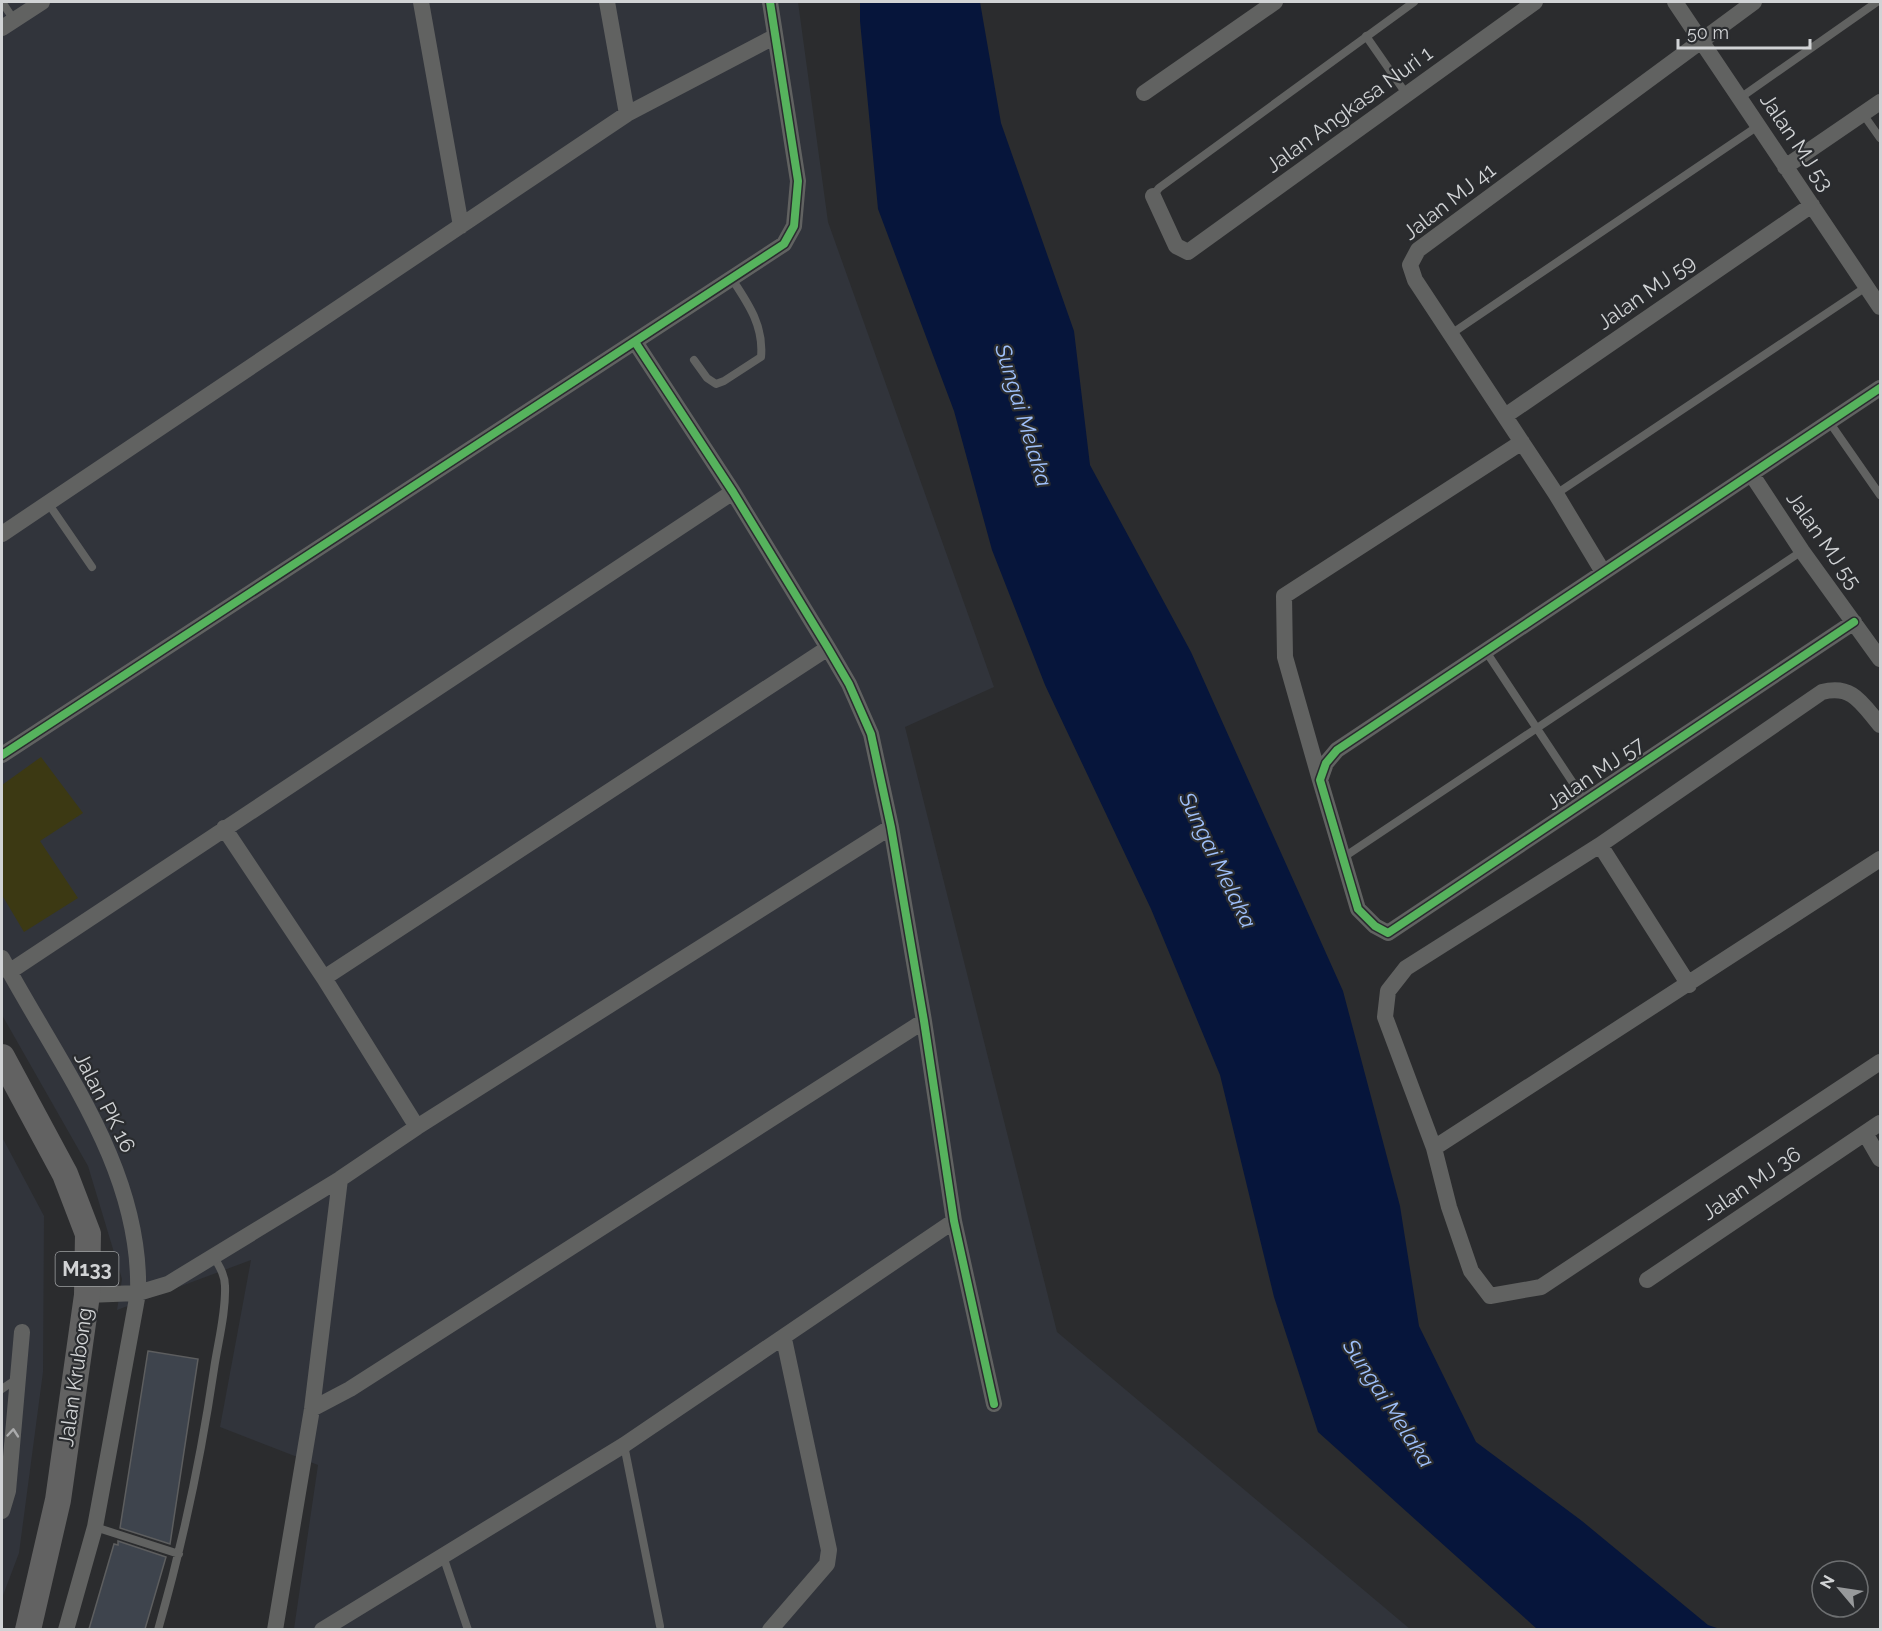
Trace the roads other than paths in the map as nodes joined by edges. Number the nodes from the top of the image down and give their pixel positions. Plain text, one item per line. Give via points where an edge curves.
1 (2, 2) edge
2 (42, 2) edge
3 (421, 2) edge
4 (607, 2) edge
5 (770, 2) edge
6 (1275, 2) edge
7 (1414, 2) edge
8 (1535, 2) edge
9 (1676, 2) edge
10 (1754, 2) edge
11 (1877, 2) edge
12 (8, 24) edge
13 (1366, 36) junction
14 (774, 37) junction
15 (1701, 39) junction
16 (1144, 93) dead end
17 (1407, 95) junction
18 (1740, 98) junction
19 (1881, 102) edge
20 (627, 114) junction
21 (1863, 114) junction
22 (1758, 126) junction
23 (1881, 138) edge
24 (1785, 167) junction
25 (1153, 196) joint
26 (1812, 205) junction
27 (462, 226) junction
28 (732, 279) junction
29 (1866, 287) junction
30 (1881, 307) edge
31 (1451, 334) junction
32 (635, 342) junction
33 (694, 360) dead end
34 (1881, 388) edge
35 (1505, 416) junction
36 (1830, 423) junction
37 (1522, 442) junction
38 (1752, 475) junction
39 (733, 492) junction
40 (1556, 494) junction
41 (1881, 495) edge
42 (48, 503) junction
43 (2, 534) edge
44 (1802, 550) junction
45 (93, 567) dead end
46 (1603, 572) junction
47 (1854, 622) junction
48 (828, 648) junction
49 (1485, 650) junction
50 (1881, 659) edge
51 (1881, 725) edge
52 (1537, 729) junction
53 (2, 755) edge
54 (1320, 780) junction
55 (1585, 801) junction
56 (891, 827) junction
57 (225, 828) junction
58 (1600, 844) junction
59 (1344, 857) junction
60 (1881, 859) edge
61 (5, 965) edge
62 (324, 978) junction
63 (1689, 985) junction
64 (924, 1021) junction
65 (2, 1057) edge
66 (1881, 1062) edge
67 (1881, 1123) edge
68 (417, 1127) junction
69 (1865, 1133) junction
70 (1434, 1148) junction
71 (1881, 1159) edge
72 (340, 1179) junction
73 (954, 1221) junction
74 (214, 1257) junction
75 (1647, 1280) dead end
76 (138, 1293) junction
77 (87, 1295) junction
78 (22, 1332) dead end
79 (784, 1339) junction
80 (18, 1378) junction
81 (2, 1389) edge
82 (994, 1404) dead end
83 (312, 1409) junction
84 (624, 1445) junction
85 (58, 1500) junction
86 (2, 1511) edge
87 (95, 1527) junction
88 (179, 1554) junction
89 (443, 1556) junction
90 (660, 1626) dead end
91 (15, 1629) edge
92 (28, 1629) edge
93 (66, 1629) edge
94 (158, 1629) edge
95 (275, 1629) edge
96 (322, 1629) edge
97 (468, 1629) edge
98 (770, 1629) edge

1 - 12 lane
2 - 12 street
3 - 27 street
4 - 20 street
5 - 14 street
6 - 16 street
7 - 13 lane
8 - 17 street, Jalan Angkasa Nuri 1
9 - 15 street, Jalan MJ 53
10 - 15 street, Jalan MJ 41
11 - 18 lane
13 - 17 lane
13 - 25 lane
14 - 20 street
14 - 28 street via 798,181 794,226 784,244
15 - 18 street, Jalan MJ 53
15 - 31 street, Jalan MJ 41 via 1418,250 1410,264 1415,280
17 - 25 street, Jalan Angkasa Nuri 1 via 1188,252 1176,246
18 - 22 street, Jalan MJ 53
19 - 21 street
20 - 27 street
21 - 23 lane
21 - 24 street
22 - 24 street, Jalan MJ 53
22 - 31 lane
24 - 26 street, Jalan MJ 53
26 - 29 street, Jalan MJ 53
26 - 35 street, Jalan MJ 59
27 - 42 street
28 - 32 street
28 - 33 lane via 754,311 761,357 716,384
29 - 30 street, Jalan MJ 53
29 - 40 lane
31 - 35 street, Jalan MJ 41
32 - 39 street
32 - 53 street
34 - 36 street
35 - 37 street, Jalan MJ 41
36 - 38 street
36 - 41 lane
37 - 40 street, Jalan MJ 41
37 - 54 street via 1284,596 1285,657
38 - 44 street, Jalan MJ 55
38 - 46 street
39 - 48 street
39 - 57 street
40 - 46 street, Jalan MJ 41
42 - 43 street
42 - 45 lane
44 - 47 street, Jalan MJ 55
44 - 52 lane
46 - 49 street
47 - 50 street, Jalan MJ 55
47 - 55 street, Jalan MJ 57
48 - 56 street via 871,734
48 - 62 street
49 - 52 lane
49 - 54 street via 1337,750
51 - 58 street via 1849,691 1835,688 1822,692
52 - 55 lane
52 - 59 lane
54 - 59 street
55 - 59 street, Jalan MJ 57 via 1388,933 1358,909
56 - 64 street
56 - 68 street
57 - 61 street
57 - 62 street
58 - 63 street
58 - 70 street via 1406,968 1388,991 1385,1017
60 - 63 street
61 - 76 street, Jalan PK 16 via 106,1143 127,1204 139,1262
62 - 68 street
63 - 70 street
64 - 73 street
64 - 83 street via 360,1383
65 - 77 main road, Jalan Krubong / M133 via 65,1174 88,1234
66 - 70 street via 1541,1287 1490,1296 1471,1271
67 - 69 street, Jalan MJ 36
68 - 72 street
69 - 71 street
69 - 75 street, Jalan MJ 36
72 - 74 street
72 - 83 street
73 - 79 street
73 - 82 street
74 - 76 street via 168,1284
74 - 88 lane via 222,1270 225,1287 203,1439
76 - 77 street
76 - 87 street, Jalan PK 16
77 - 85 main road, Jalan Krubong / M133
78 - 80 street
79 - 84 street
79 - 98 street via 829,1550 827,1564
80 - 81 lane
86 -> 80 street via 8,1491
83 - 95 street
84 - 89 street
84 - 90 lane
85 - 91 main road, Jalan Krubong / M133
85 - 92 main road, Jalan Krubong / M133
87 - 88 lane
87 - 93 street, Jalan PK 16
88 - 94 lane
89 - 96 street
89 - 97 lane

